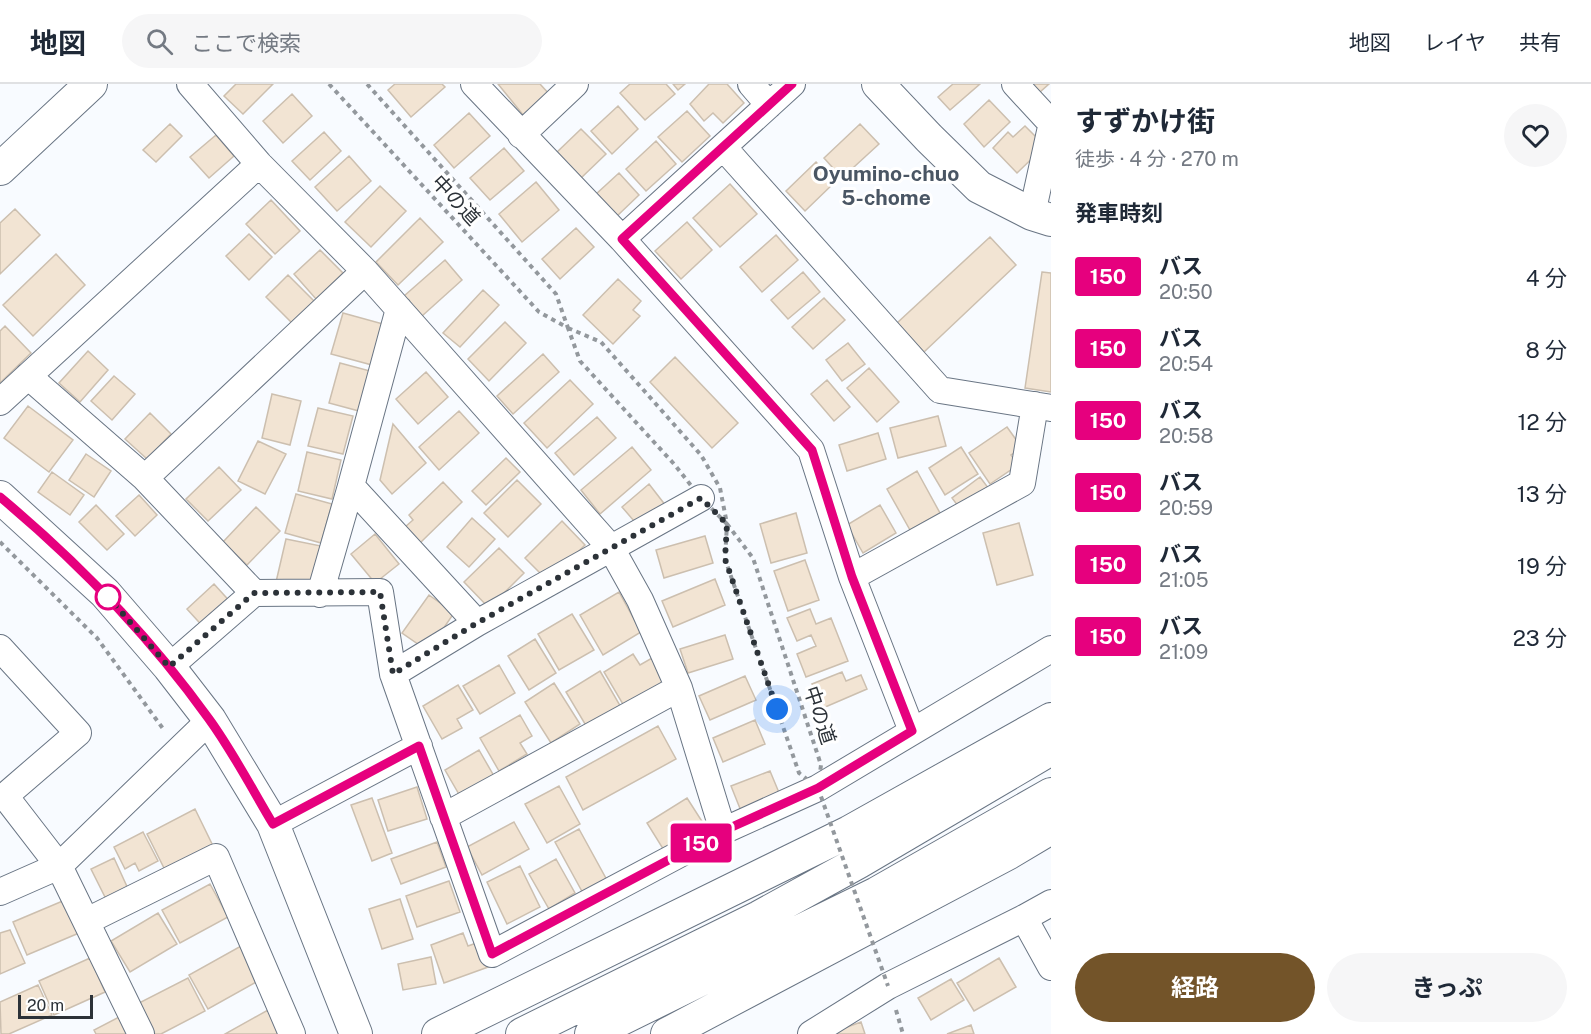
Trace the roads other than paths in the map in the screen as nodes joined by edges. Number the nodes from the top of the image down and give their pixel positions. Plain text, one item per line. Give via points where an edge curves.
1 (91, 84) edge
2 (190, 84) edge
3 (474, 84) edge
4 (575, 84) edge
5 (751, 84) edge
6 (792, 84) edge
7 (879, 84) edge
8 (1015, 84) edge
9 (769, 105) junction
10 (1051, 125) edge
11 (521, 135) junction
12 (723, 147) junction
13 (259, 164) junction
14 (0, 169) edge
15 (1042, 217) edge
16 (622, 239) junction
17 (365, 270) junction
18 (399, 309) junction
19 (28, 376) junction
20 (0, 402) edge
21 (1043, 406) edge
22 (145, 478) junction
23 (351, 486) junction
24 (0, 497) edge
25 (701, 498) road end
26 (611, 548) junction
27 (852, 577) junction
28 (254, 593) junction
29 (320, 594) junction
30 (477, 623) junction
31 (0, 648) edge
32 (1051, 649) edge
33 (169, 667) junction
34 (393, 674) junction
35 (679, 688) junction
36 (1051, 719) edge
37 (210, 720) junction
38 (912, 731) junction
39 (419, 746) junction
40 (1051, 749) edge
41 (1051, 794) edge
42 (2, 798) edge
43 (443, 817) junction
44 (273, 824) junction
45 (1051, 828) edge
46 (723, 831) junction
47 (59, 866) junction
48 (0, 892) edge
49 (1051, 903) edge
50 (1024, 918) junction
51 (87, 921) junction
52 (1051, 967) edge
53 (141, 1034) edge
54 (292, 1034) edge
55 (356, 1034) edge
56 (438, 1034) edge
57 (522, 1034) edge
58 (591, 1034) edge
59 (667, 1034) edge
60 (812, 1034) edge

1 - 14 street
2 - 13 street
3 - 11 street
4 - 11 street
5 - 9 street
6 - 9 street
7 - 15 street via 979,187
8 - 10 street
9 - 12 street
10 - 15 street
11 - 16 street
12 - 16 street
12 - 21 street via 940,390
13 - 17 street
13 - 19 street
16 - 27 street via 812,450
17 - 18 street
17 - 22 street
18 - 23 street
18 - 26 street
19 - 20 street
19 - 22 street
21 - 27 street via 1022,483
22 - 28 street
23 - 29 street
23 - 30 street
24 - 33 street via 105,593
25 - 26 street
26 - 30 street
26 - 35 street via 640,600
27 - 38 street
28 - 29 street
28 - 33 street
29 - 34 street via 380,592
30 - 34 street
31 - 42 street via 78,733
32 - 38 street
33 - 37 street
34 - 39 street
35 - 43 street
35 - 46 street
36 - 56 street via 849,832
37 - 44 street
37 - 47 street
38 - 46 street via 818,788
39 - 43 street
39 - 44 street
40 - 57 street via 759,917
41 - 58 street via 877,893
42 - 47 street
43 - 46 street via 492,954
44 - 55 street
45 - 59 street
47 - 48 street
47 - 51 street
49 - 50 street
50 - 52 street
50 - 60 street via 888,986
51 - 53 street
51 - 54 street via 216,857

